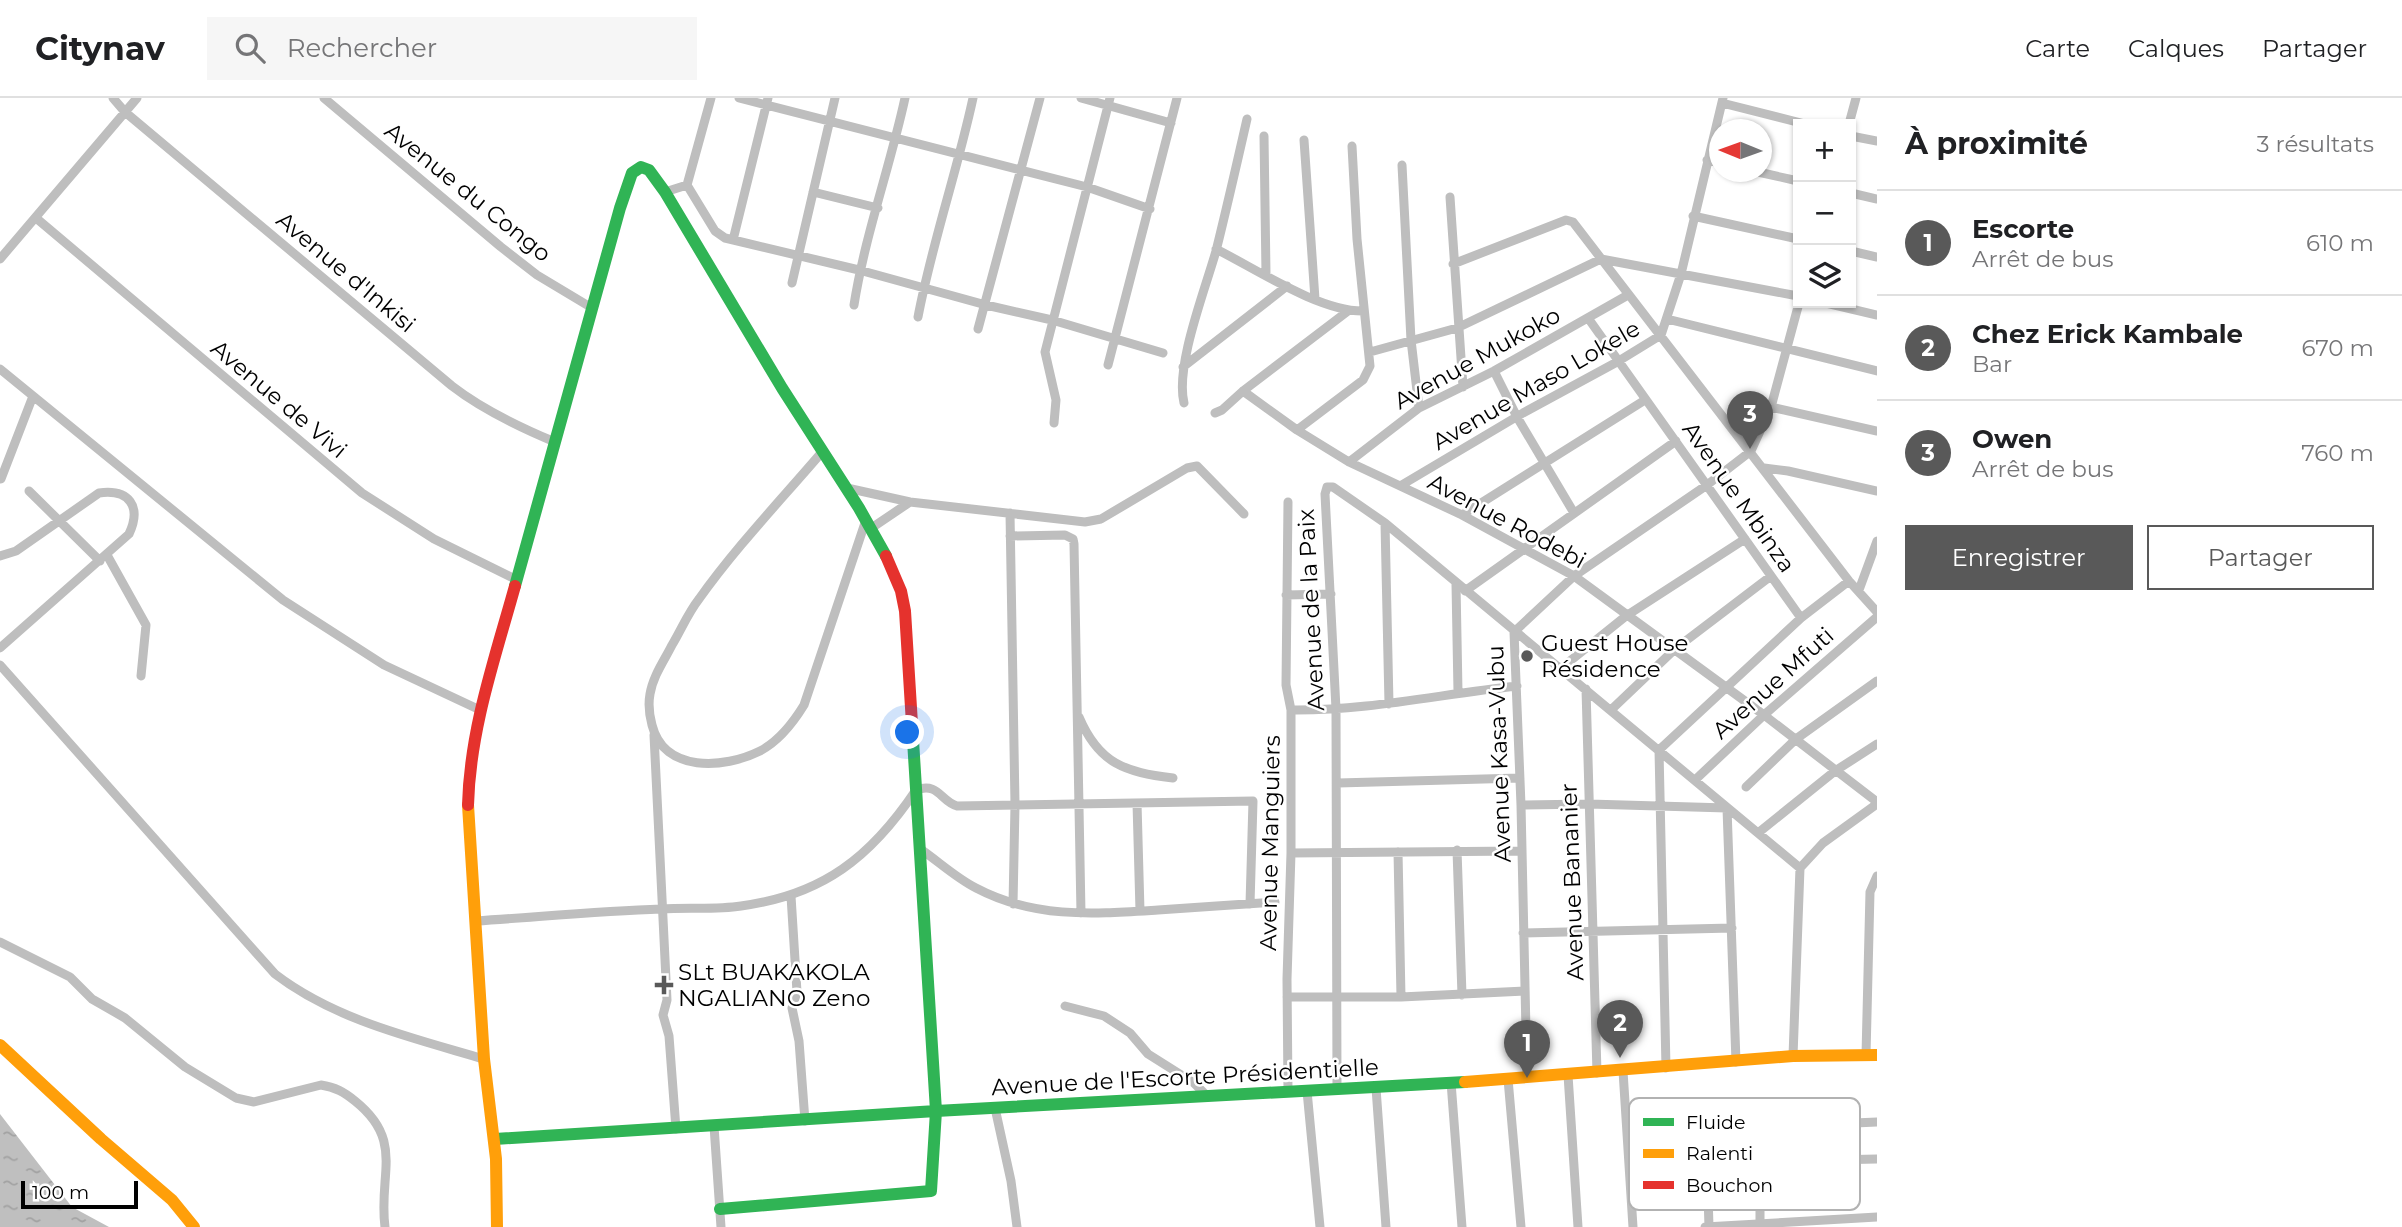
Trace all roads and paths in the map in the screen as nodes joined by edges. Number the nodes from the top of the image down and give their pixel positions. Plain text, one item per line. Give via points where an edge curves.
1 (113, 98) edge
2 (137, 98) edge
3 (324, 98) edge
4 (711, 98) edge
5 (739, 98) edge
6 (835, 98) edge
7 (905, 98) edge
8 (974, 98) edge
9 (1040, 98) edge
10 (1081, 98) edge
11 (1177, 98) edge
12 (1856, 98) edge
13 (1723, 101) edge
14 (767, 102) edge
15 (1110, 102) edge
16 (125, 112) junction
17 (1247, 119) dead end
18 (1850, 119) edge
19 (1793, 121) edge
20 (829, 123) junction
21 (1171, 123) junction
22 (1265, 136) dead end
23 (1856, 136) edge
24 (896, 139) junction
25 (1304, 140) dead end
26 (1877, 141) edge
27 (1352, 146) dead end
28 (961, 155) junction
29 (1707, 160) joint
30 (1402, 166) dead end
31 (1022, 171) junction
32 (1772, 175) edge
33 (1793, 180) edge
34 (687, 185) junction
35 (1087, 187) junction
36 (665, 192) junction
37 (813, 192) junction
38 (1856, 194) edge
39 (1450, 197) dead end
40 (1877, 200) edge
41 (878, 208) junction
42 (1150, 209) junction
43 (1693, 216) junction
44 (36, 218) junction
45 (1793, 238) edge
46 (733, 240) junction
47 (1216, 249) junction
48 (1856, 252) edge
49 (798, 256) junction
50 (1877, 257) edge
51 (0, 259) edge
52 (1601, 259) junction
53 (1453, 264) junction
54 (859, 270) junction
55 (1266, 274) junction
56 (1681, 274) junction
57 (792, 283) dead end
58 (1287, 286) junction
59 (923, 287) junction
60 (1628, 295) junction
61 (1793, 295) edge
62 (1315, 299) junction
63 (854, 305) dead end
64 (986, 305) junction
65 (592, 308) junction
66 (1798, 308) edge
67 (1846, 308) edge
68 (1348, 311) junction
69 (1364, 311) junction
70 (1877, 316) edge
71 (918, 317) dead end
72 (1588, 318) junction
73 (1667, 319) junction
74 (1052, 320) junction
75 (1457, 328) junction
76 (978, 329) dead end
77 (1661, 335) junction
78 (1115, 339) junction
79 (1411, 341) junction
80 (1787, 350) junction
81 (1370, 352) junction
82 (1163, 353) dead end
83 (1617, 362) junction
84 (1108, 365) dead end
85 (1183, 367) junction
86 (0, 369) edge
87 (1494, 371) junction
88 (1877, 371) edge
89 (1463, 387) junction
90 (1243, 391) junction
91 (33, 396) junction
92 (1645, 400) junction
93 (1184, 402) dead end
94 (1771, 407) junction
95 (1419, 408) junction
96 (1215, 412) dead end
97 (1517, 417) junction
98 (1054, 423) dead end
99 (1297, 429) junction
100 (1877, 431) edge
101 (1676, 441) junction
102 (555, 442) junction
103 (1751, 451) junction
104 (822, 452) junction
105 (1349, 461) junction
106 (1545, 463) junction
107 (1764, 468) junction
108 (1, 479) edge
109 (1707, 485) junction
110 (1400, 486) junction
111 (846, 488) junction
112 (29, 491) dead end
113 (1877, 491) edge
114 (910, 502) junction
115 (1288, 502) dead end
116 (1010, 513) junction
117 (1574, 513) junction
118 (1244, 514) dead end
119 (1462, 515) junction
120 (60, 519) junction
121 (1385, 523) junction
122 (868, 525) junction
123 (1010, 536) junction
124 (1745, 539) junction
125 (1876, 544) edge
126 (1527, 548) junction
127 (0, 556) edge
128 (103, 558) junction
129 (1574, 576) junction
130 (1771, 576) junction
131 (517, 580) junction
132 (1849, 581) junction
133 (1456, 584) junction
134 (1859, 590) junction
135 (1465, 592) junction
136 (1331, 594) junction
137 (1286, 595) junction
138 (1877, 614) edge
139 (1626, 615) junction
140 (1801, 618) junction
141 (1514, 632) junction
142 (0, 648) edge
143 (1675, 649) junction
144 (0, 665) edge
145 (1560, 669) junction
146 (141, 676) dead end
147 (1877, 681) edge
148 (1517, 686) junction
149 (1726, 687) junction
150 (1586, 689) junction
151 (1458, 692) junction
152 (1389, 704) junction
153 (1291, 709) junction
154 (1336, 709) junction
155 (1612, 709) junction
156 (480, 710) junction
157 (1077, 712) junction
158 (1764, 715) junction
159 (654, 733) junction
160 (1796, 739) junction
161 (1877, 744) edge
162 (1659, 750) junction
163 (1835, 771) junction
164 (1173, 778) dead end
165 (1520, 778) junction
166 (1695, 780) junction
167 (1338, 783) junction
168 (1746, 786) dead end
169 (916, 790) junction
170 (1138, 803) junction
171 (1877, 803) edge
172 (1078, 804) junction
173 (1589, 804) junction
174 (1015, 805) junction
175 (1521, 805) junction
176 (1662, 806) junction
177 (1727, 808) junction
178 (1758, 834) junction
179 (919, 848) junction
180 (1457, 850) junction
181 (1521, 851) junction
182 (1336, 852) junction
183 (1398, 852) junction
184 (1291, 853) junction
185 (1800, 868) junction
186 (1877, 876) edge
187 (791, 896) junction
188 (1275, 902) dead end
189 (1013, 904) junction
190 (1250, 904) junction
191 (662, 908) junction
192 (1140, 911) junction
193 (1081, 914) junction
194 (476, 921) junction
195 (1732, 928) junction
196 (1664, 930) junction
197 (1523, 933) junction
198 (1592, 933) junction
199 (0, 942) edge
200 (1525, 991) junction
201 (1462, 995) junction
202 (1287, 997) junction
203 (1338, 997) junction
204 (1401, 997) junction
205 (1065, 1006) dead end
206 (0, 1045) edge
207 (1871, 1055) edge
208 (1793, 1056) junction
209 (484, 1059) junction
210 (1736, 1062) junction
211 (1666, 1068) junction
212 (1623, 1071) junction
213 (1597, 1073) junction
214 (1568, 1075) junction
215 (1527, 1077) junction
216 (1508, 1079) junction
217 (1451, 1082) junction
218 (1376, 1088) junction
219 (1337, 1089) junction
220 (1307, 1091) junction
221 (1288, 1092) junction
222 (1207, 1096) junction
223 (995, 1108) junction
224 (936, 1111) junction
225 (805, 1121) junction
226 (715, 1126) junction
227 (676, 1129) junction
228 (1628, 1133) joint
229 (495, 1139) junction
230 (1629, 1152) edge
231 (720, 1209) junction
232 (1760, 1210) edge
233 (1877, 1217) edge
234 (1843, 1223) edge
235 (1760, 1224) junction
236 (194, 1227) edge
237 (385, 1227) edge
238 (497, 1227) edge
239 (721, 1227) edge
240 (1017, 1227) edge
241 (1320, 1227) edge
242 (1387, 1227) edge
243 (1462, 1227) edge
244 (1521, 1227) edge
245 (1578, 1227) edge
246 (1707, 1227) edge

1 - 16 street, Avenue d'Inkisi
2 - 16 street
3 - 65 street, Avenue du Congo via 500,247
4 - 34 street
5 - 14 street
6 - 20 street
7 - 24 street
8 - 28 street
9 - 31 street
10 - 15 street
11 - 21 street
12 - 18 street
13 - 19 street
13 - 29 street, Avenue Maso Lokele
14 - 20 street
14 - 46 street
15 - 21 street
15 - 35 street
16 - 44 street
16 - 102 street, Avenue d'Inkisi via 452,386
17 - 47 street
20 - 24 street
20 - 37 street
21 - 42 street
22 - 55 street
23 - 26 street
24 - 28 street
24 - 41 street
25 - 62 street
27 - 69 street
28 - 31 street
28 - 59 street
29 - 43 street, Avenue Maso Lokele
30 - 79 street
31 - 35 street
31 - 64 street
32 - 33 street
34 - 36 street
34 - 46 street via 715,232
35 - 42 street
35 - 74 street
36 - 65 street via 649,170 641,167 632,173
36 - 104 street
37 - 41 street
37 - 49 street
38 - 40 street
39 - 53 street
41 - 54 street
42 - 78 street
43 - 45 street
43 - 56 street, Avenue Maso Lokele
44 - 51 street
44 - 131 street, Avenue de Vivi via 362,493 434,539
46 - 49 street
47 - 55 street
47 - 85 street
48 - 50 street
49 - 54 street
49 - 57 street
52 - 53 street via 1568,220
52 - 56 street
52 - 60 street
52 - 75 street
53 - 75 street
54 - 59 street
54 - 63 street
55 - 58 street
56 - 61 street
56 - 73 street, Avenue Maso Lokele
58 - 62 street
58 - 85 street
59 - 64 street
59 - 71 street
60 - 72 street, Avenue Mukoko
60 - 77 street
62 - 68 street
64 - 74 street
64 - 76 street
65 - 102 street
66 - 80 street, Avenue Kasa-Vubu
67 - 70 street
68 - 69 street
68 - 90 street
69 - 81 street
72 - 83 street, Avenue Mbinza
72 - 87 street, Avenue Mukoko
73 - 77 street, Avenue Maso Lokele
73 - 80 street
74 - 78 street
74 - 98 street via 1045,352 1056,400
75 - 79 street
75 - 89 street
77 - 83 street, Avenue Maso Lokele
77 - 103 street
78 - 82 street
78 - 84 street
79 - 81 street
79 - 95 street
80 - 88 street
80 - 94 street, Avenue Kasa-Vubu
81 - 99 street via 1363,380
83 - 92 street, Avenue Mbinza
83 - 97 street, Avenue Maso Lokele
85 - 93 street
86 - 91 street
87 - 89 street, Avenue Mukoko
87 - 97 street
89 - 95 street, Avenue Mukoko
90 - 96 street
90 - 99 street, Avenue Rodebi
91 - 108 street
91 - 156 street via 283,600 366,655
92 - 101 street, Avenue Mbinza
92 - 106 street
94 - 100 street
94 - 103 street, Avenue Kasa-Vubu
95 - 105 street, Avenue Mukoko
97 - 106 street
97 - 110 street, Avenue Maso Lokele
99 - 105 street, Avenue Rodebi
101 - 109 street, Avenue Mbinza
101 - 117 street
102 - 131 street
103 - 107 street
103 - 109 street, Avenue Kasa-Vubu
104 - 111 street
104 - 159 street via 696,602 653,683 648,709
105 - 110 street, Avenue Rodebi
106 - 117 street
106 - 119 street
107 - 113 street
107 - 132 street
109 - 124 street, Avenue Mbinza
109 - 129 street, Avenue Kasa-Vubu
110 - 119 street, Avenue Rodebi
111 - 114 street
111 - 122 street
112 - 120 street
114 - 116 street
114 - 122 street
115 - 137 street, Avenue Manguiers
116 - 118 street via 1093,522 1197,466
116 - 123 street
117 - 126 street
119 - 126 street, Avenue Rodebi
120 - 127 street via 16,551
120 - 128 street
120 - 128 street via 99,493 125,495 135,514 134,523 129,534
121 - 133 street, Avenue de la Paix
121 - 136 street, Avenue de la Paix via 1327,486
121 - 152 street
122 - 159 street via 804,705 776,741 736,760 712,764 686,762 667,752
122 - 169 street via 903,593
123 - 157 street via 1065,535 1073,539
123 - 174 street
124 - 130 street, Avenue Mbinza
124 - 139 street
125 - 134 street
126 - 129 street, Avenue Rodebi
126 - 135 street
128 - 142 street
128 - 146 street via 145,625
129 - 139 street, Avenue Rodebi
129 - 141 street, Avenue Kasa-Vubu
130 - 140 street, Avenue Mbinza
130 - 143 street
131 - 156 street
132 - 134 street
132 - 140 street
133 - 135 street, Avenue de la Paix
133 - 151 street
134 - 138 street
135 - 141 street, Avenue de la Paix
136 - 137 street
136 - 154 street, Avenue de la Paix
137 - 153 street, Avenue Manguiers via 1286,685
138 - 158 street, Avenue Mfuti
139 - 143 street, Avenue Rodebi
139 - 145 street
140 - 149 street
141 - 145 street, Avenue de la Paix
141 - 148 street, Avenue Kasa-Vubu
143 - 149 street, Avenue Rodebi
143 - 155 street
144 - 209 street via 275,974 334,1010
145 - 150 street, Avenue de la Paix
147 - 160 street
148 - 151 street
148 - 165 street, Avenue Kasa-Vubu
149 - 158 street, Avenue Rodebi
149 - 162 street
150 - 155 street, Avenue de la Paix
150 - 173 street, Avenue Bananier
151 - 152 street
152 - 154 street
153 - 154 street
153 - 184 street, Avenue Manguiers
154 - 167 street, Avenue de la Paix
155 - 162 street, Avenue de la Paix
156 - 194 street via 468,804
157 - 164 street via 1108,759 1132,772
157 - 172 street
158 - 160 street, Avenue Rodebi
158 - 166 street, Avenue Mfuti
159 - 191 street
160 - 163 street, Avenue Rodebi
160 - 168 street
161 - 163 street
162 - 166 street, Avenue de la Paix
162 - 176 street
163 - 171 street, Avenue Rodebi
163 - 178 street
165 - 167 street
165 - 175 street, Avenue Kasa-Vubu
166 - 177 street, Avenue de la Paix
167 - 182 street, Avenue de la Paix
169 - 174 street via 935,790 957,806
169 - 179 street
169 - 187 street via 893,823 852,862
170 - 172 street
170 - 190 street via 1253,802
170 - 192 street
171 - 185 street via 1823,843
172 - 174 street
172 - 193 street
173 - 175 street
173 - 176 street
173 - 198 street, Avenue Bananier
174 - 189 street
175 - 181 street, Avenue Kasa-Vubu
176 - 177 street
176 - 196 street
177 - 178 street, Avenue de la Paix
177 - 195 street
178 - 185 street, Avenue de la Paix
179 - 189 street via 977,889
179 - 224 street
180 - 181 street
180 - 183 street
180 - 201 street
181 - 197 street, Avenue Kasa-Vubu
182 - 183 street
182 - 184 street
182 - 203 street, Avenue de la Paix
183 - 204 street
184 - 202 street, Avenue Manguiers
185 - 208 street
186 - 207 street via 1870,892
187 - 191 street via 733,907
187 - 225 street via 797,992 792,1008
188 - 190 street
189 - 193 street
190 - 192 street
191 - 194 street
191 - 227 street via 667,1000 663,1015 669,1036
192 - 193 street
194 - 209 street
195 - 196 street
195 - 210 street
196 - 198 street
196 - 211 street
197 - 198 street
197 - 200 street, Avenue Kasa-Vubu
198 - 213 street, Avenue Bananier
199 - 237 street via 69,977 185,1067 236,1098 254,1102 321,1085 343,1092 379,1126 384,1139
200 - 201 street
200 - 215 street, Avenue Kasa-Vubu
201 - 204 street
202 - 203 street
202 - 221 street, Avenue Manguiers
203 - 204 street
203 - 219 street, Avenue de la Paix
205 - 222 street via 1104,1016
206 - 236 street via 172,1200
207 - 208 street, Avenue de l'Escorte Présidentielle
208 - 210 street, Avenue de l'Escorte Présidentielle
209 - 229 street
210 - 211 street, Avenue de l'Escorte Présidentielle
211 - 212 street, Avenue de l'Escorte Présidentielle
212 - 213 street, Avenue de l'Escorte Présidentielle
212 - 228 street
213 - 214 street, Avenue de l'Escorte Présidentielle
214 - 215 street, Avenue de l'Escorte Présidentielle
214 - 245 street
215 - 216 street, Avenue de l'Escorte Présidentielle
216 - 217 street, Avenue de l'Escorte Présidentielle
216 - 244 street
217 - 218 street, Avenue de l'Escorte Présidentielle
217 - 243 street
218 - 219 street, Avenue de l'Escorte Présidentielle
218 - 242 street
219 - 220 street, Avenue de l'Escorte Présidentielle
220 - 221 street, Avenue de l'Escorte Présidentielle
220 - 241 street
221 - 222 street, Avenue de l'Escorte Présidentielle
222 - 223 street, Avenue de l'Escorte Présidentielle
223 - 224 street, Avenue de l'Escorte Présidentielle
223 - 240 street
224 - 225 street, Avenue de l'Escorte Présidentielle
224 - 231 street via 931,1191
225 - 226 street, Avenue de l'Escorte Présidentielle
226 - 227 street, Avenue de l'Escorte Présidentielle
226 - 231 street
227 - 229 street, Avenue de l'Escorte Présidentielle
228 - 230 street
229 - 238 street
231 - 239 street
232 - 235 street
233 - 234 street
234 - 235 street
235 - 246 street

